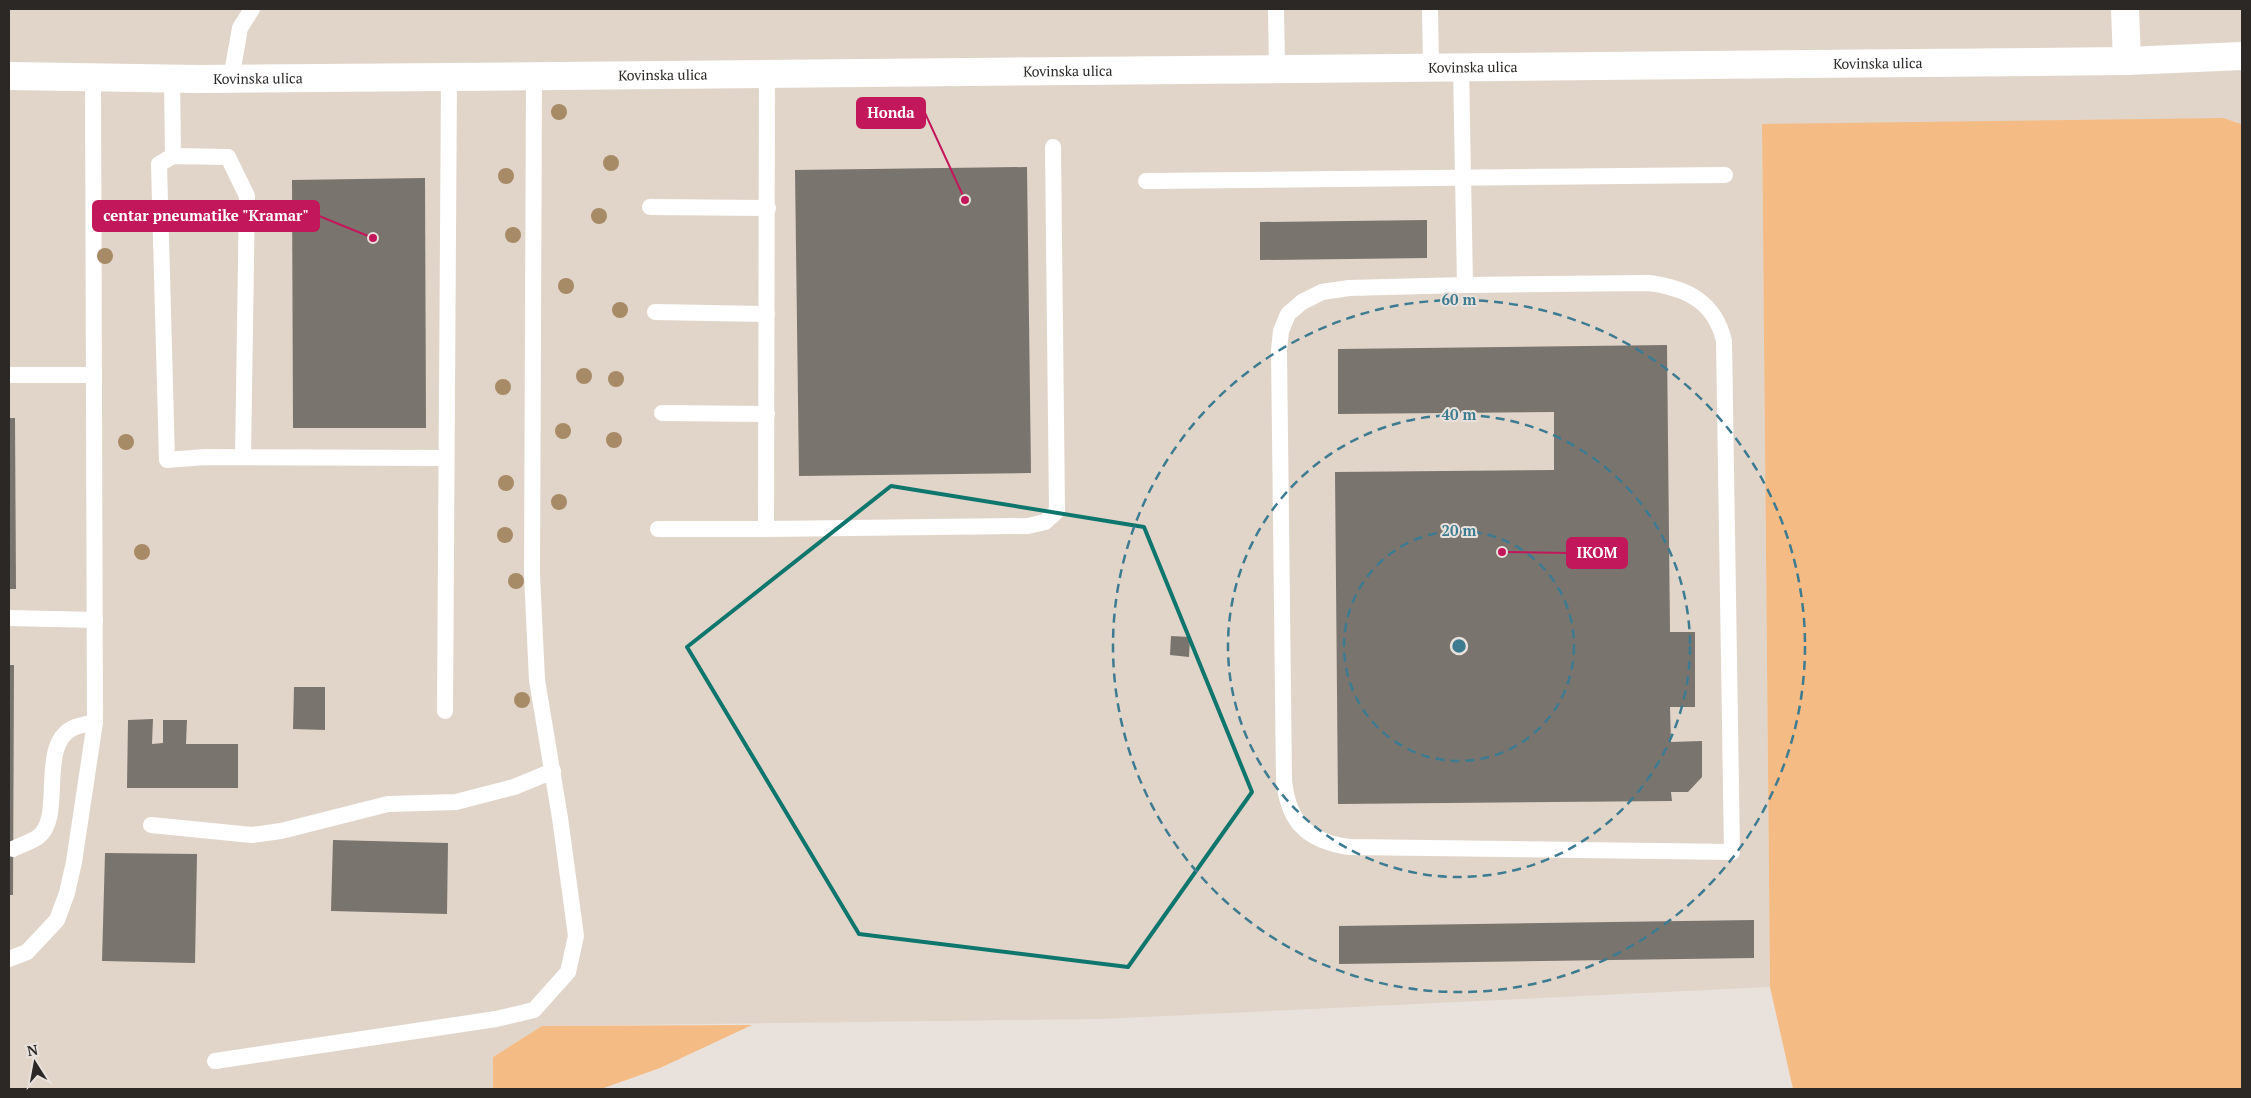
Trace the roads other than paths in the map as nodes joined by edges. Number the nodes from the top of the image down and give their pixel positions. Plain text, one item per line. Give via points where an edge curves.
1 (252, 9) edge
2 (1276, 9) edge
3 (1430, 9) edge
4 (2125, 9) edge
5 (2242, 56) edge
6 (2127, 60) junction
7 (1431, 66) junction
8 (1461, 66) junction
9 (1277, 68) junction
10 (767, 74) junction
11 (9, 76) edge
12 (534, 76) junction
13 (449, 77) junction
14 (93, 78) junction
15 (172, 79) junction
16 (231, 79) junction
17 (1053, 147) dead end
18 (172, 156) junction
19 (1725, 175) dead end
20 (1462, 177) junction
21 (1146, 181) dead end
22 (650, 206) dead end
23 (768, 208) junction
24 (1464, 285) junction
25 (655, 312) dead end
26 (767, 314) junction
27 (9, 375) edge
28 (94, 375) junction
29 (662, 413) dead end
30 (767, 414) junction
31 (243, 458) junction
32 (446, 458) junction
33 (658, 529) dead end
34 (766, 529) junction
35 (9, 618) edge
36 (95, 620) junction
37 (445, 711) dead end
38 (95, 722) junction
39 (553, 772) junction
40 (151, 825) dead end
41 (14, 849) dead end
42 (9, 959) edge
43 (215, 1061) dead end

1 - 16 lane via 240,28
2 - 9 lane
3 - 7 lane
4 - 6 street
5 - 6 street, Kovinska ulica
6 - 8 street, Kovinska ulica
7 - 8 street, Kovinska ulica
7 - 9 street, Kovinska ulica
8 - 20 lane
9 - 10 street, Kovinska ulica
10 - 12 street, Kovinska ulica
10 - 23 lane
11 - 14 street, Kovinska ulica
12 - 13 street, Kovinska ulica
12 - 39 lane via 532,575 537,680
13 - 16 street, Kovinska ulica
13 - 32 lane
14 - 15 street, Kovinska ulica
14 - 28 lane
15 - 16 street, Kovinska ulica
15 - 18 lane
17 - 34 lane via 1057,511 1045,522 1028,526
18 - 31 lane via 228,157 247,196
18 - 31 lane via 158,164 167,460
19 - 20 lane
20 - 21 lane
20 - 24 lane
22 - 23 lane
23 - 26 lane
24 - 24 lane via 1349,288 1322,292 1288,314 1281,332 1284,780 1289,809 1300,826 1316,838 1348,847 1732,852 1724,341 1720,324 1711,311 1694,297 1659,284
25 - 26 lane
26 - 30 lane
27 - 28 lane
28 - 36 lane
29 - 30 lane
30 - 34 lane
31 - 32 lane
32 - 37 lane
33 - 34 lane
35 - 36 lane
36 - 38 lane
38 - 41 lane via 71,729 58,744 52,770 50,820 39,837
38 - 42 lane via 67,893 57,920 27,952
39 - 40 lane via 514,787 456,802 388,804 281,832 252,835
39 - 43 lane via 576,936 568,972 534,1010 496,1019

